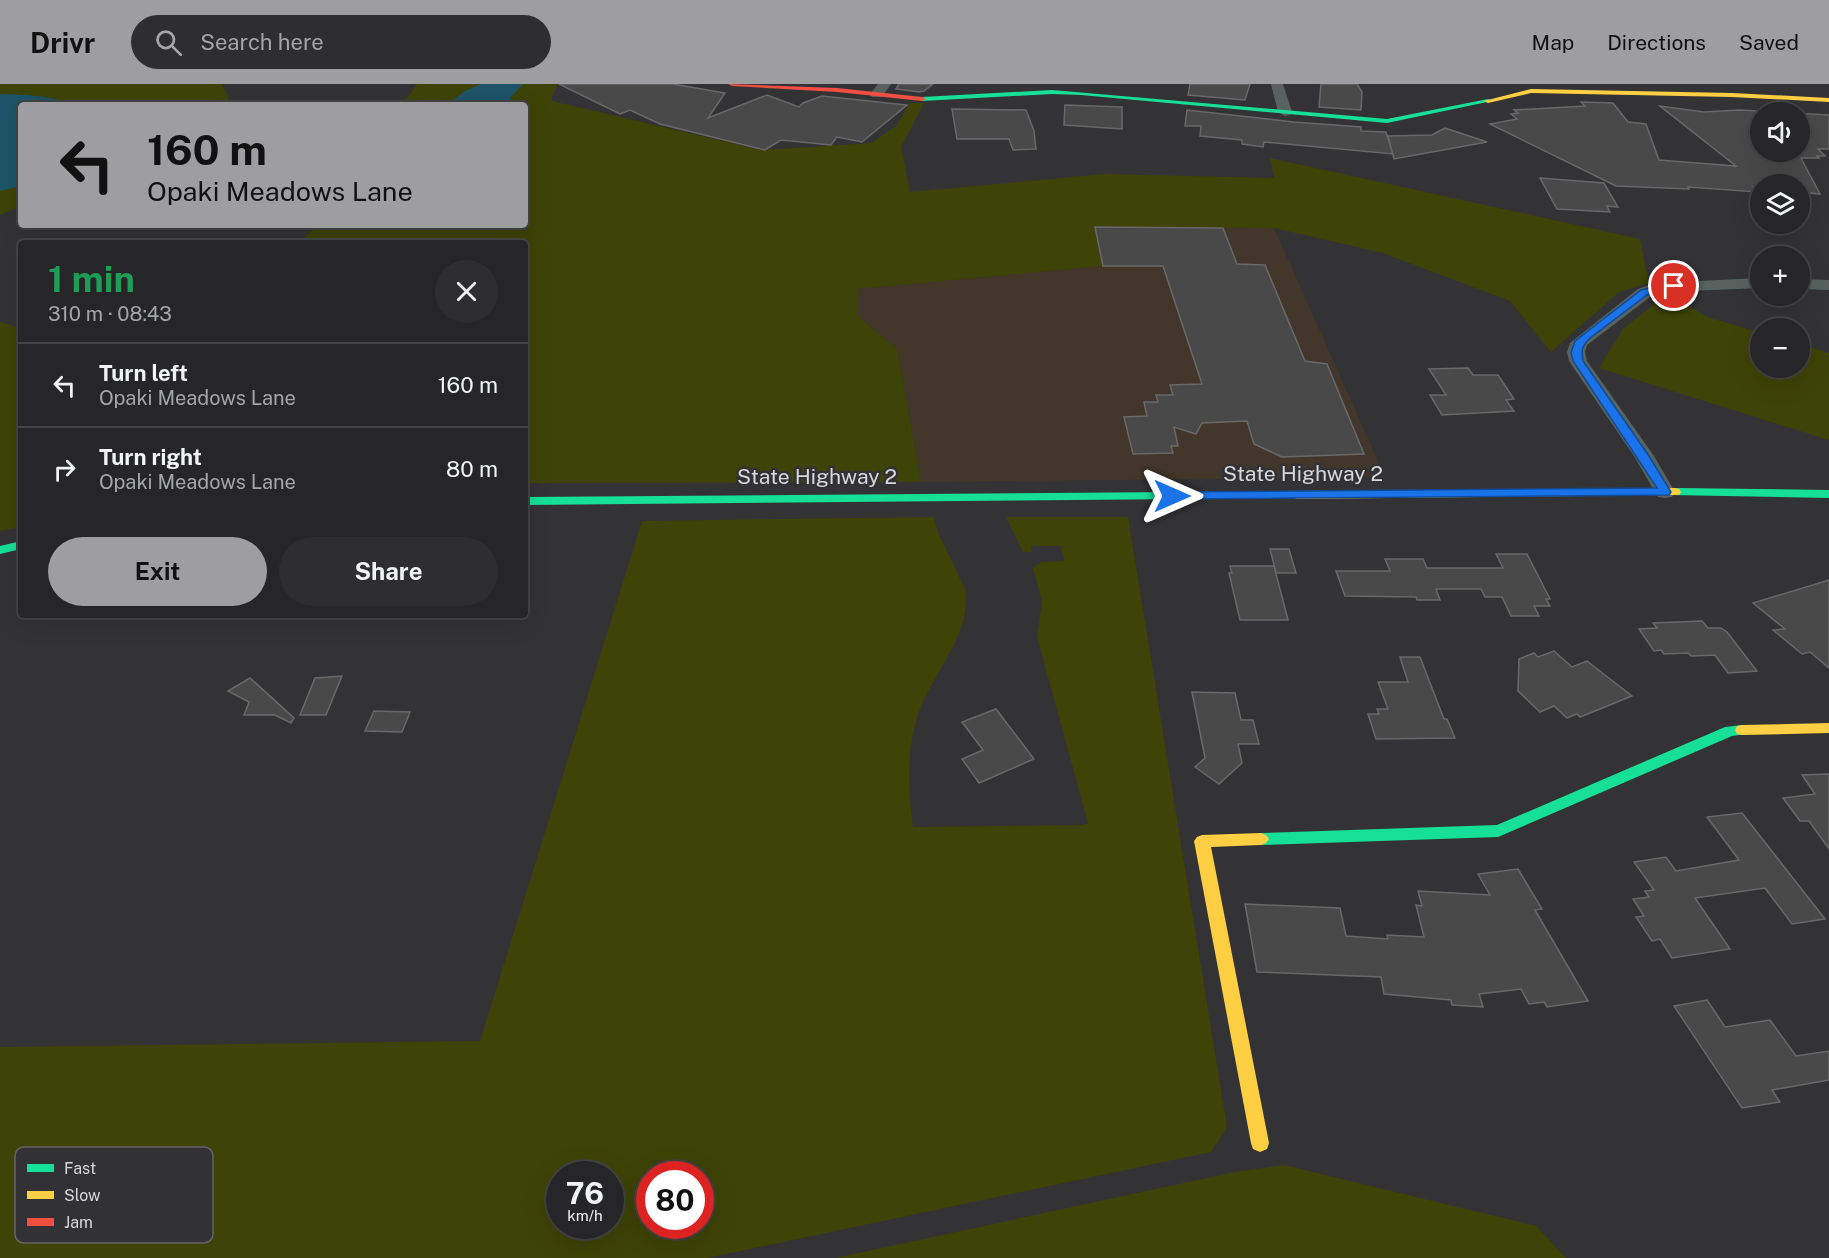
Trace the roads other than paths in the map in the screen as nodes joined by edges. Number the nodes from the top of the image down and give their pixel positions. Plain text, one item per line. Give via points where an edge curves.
1 (732, 84) edge
2 (1277, 84) edge
3 (881, 89) edge
4 (1829, 100) edge
5 (1285, 112) junction
6 (1750, 283) edge
7 (1810, 284) edge
8 (1829, 285) edge
9 (1665, 492) junction
10 (1829, 494) edge
11 (528, 501) edge
12 (18, 546) edge
13 (0, 550) edge
14 (1829, 728) edge
15 (1260, 1143) dead end

1 - 3 main road
2 - 5 street
3 - 5 main road via 934,98 1081,93
4 - 5 main road via 1531,91 1394,120
6 - 9 street via 1661,287 1644,292 1579,343 1578,361
7 - 8 street
9 - 10 main road, State Highway 2
9 - 11 main road, State Highway 2
12 - 13 main road
14 - 15 main road via 1730,731 1498,831 1202,841

